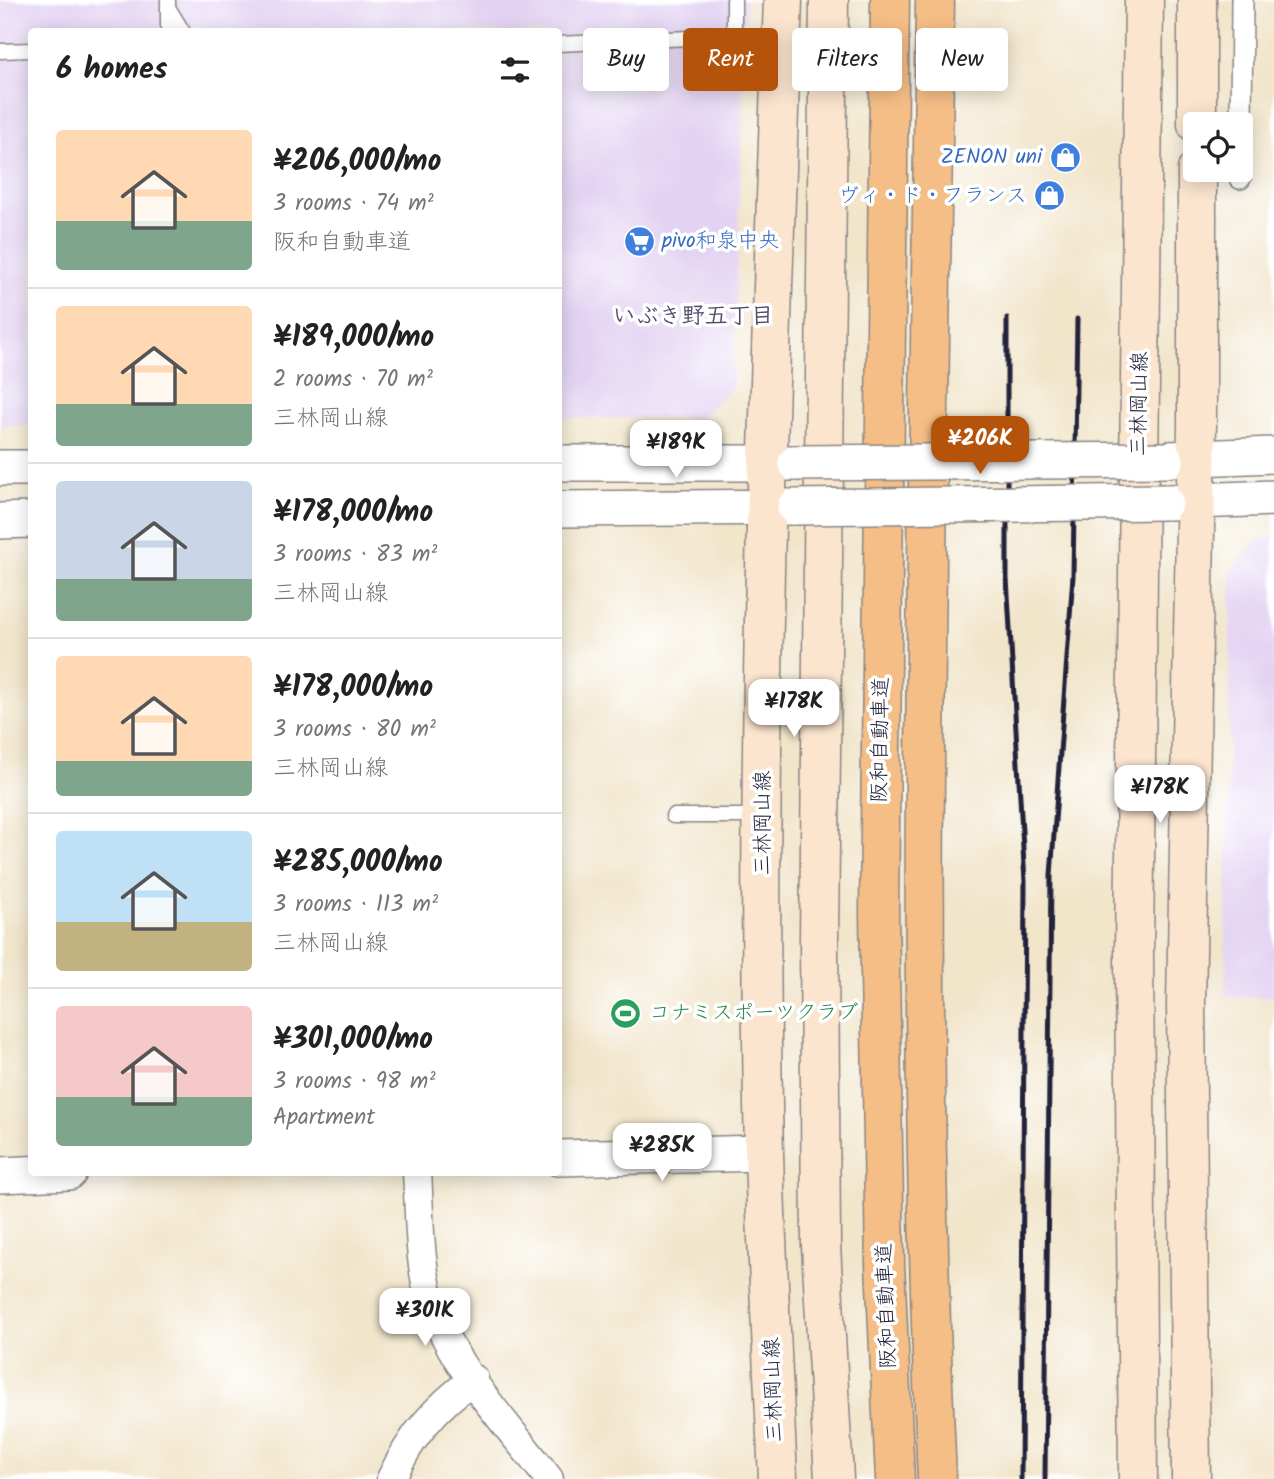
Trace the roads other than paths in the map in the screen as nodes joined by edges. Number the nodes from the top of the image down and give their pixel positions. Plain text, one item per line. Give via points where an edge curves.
1 (734, 0) edge
2 (783, 0) edge
3 (828, 0) edge
4 (890, 0) edge
5 (934, 0) edge
6 (1144, 0) edge
7 (1198, 0) edge
8 (1242, 0) edge
9 (168, 4) edge
10 (168, 28) edge
11 (181, 28) edge
12 (562, 44) edge
13 (28, 50) edge
14 (0, 51) edge
15 (1197, 112) edge
16 (1241, 112) edge
17 (1196, 182) edge
18 (1274, 455) edge
19 (1181, 459) junction
20 (562, 463) edge
21 (781, 463) junction
22 (0, 468) edge
23 (28, 468) edge
24 (1274, 498) edge
25 (1180, 502) junction
26 (781, 507) junction
27 (562, 509) edge
28 (28, 520) edge
29 (0, 521) edge
30 (673, 816) dead end
31 (763, 816) junction
32 (764, 1153) junction
33 (562, 1158) edge
34 (28, 1174) edge
35 (0, 1175) edge
36 (417, 1176) edge
37 (474, 1379) junction
38 (391, 1479) edge
39 (549, 1479) edge
40 (778, 1479) edge
41 (834, 1479) edge
42 (895, 1479) edge
43 (937, 1479) edge
44 (1138, 1479) edge
45 (1191, 1479) edge

1 - 12 lane via 734,36
2 - 21 main road, 三林岡山線
3 - 41 main road via 819,953 821,1246
4 - 42 highway, 阪和自動車道 via 879,912 885,1264
5 - 43 highway, 阪和自動車道 via 923,908 927,1262
6 - 44 main road, 三林岡山線 via 1134,956
7 - 15 main road
8 - 16 street
9 - 10 lane
9 - 11 lane
13 - 14 lane
17 - 19 main road
18 - 19 street
19 - 21 street, bridge
19 - 25 main road
20 - 21 street
21 - 26 main road, 三林岡山線
22 - 23 street
24 - 25 street
25 - 26 street, bridge
25 - 45 main road
26 - 27 street
26 - 31 main road, 三林岡山線
28 - 29 street
30 - 31 lane
31 - 32 main road, 三林岡山線
32 - 33 street
32 - 40 main road, 三林岡山線
34 - 35 street
36 - 37 street via 421,1253 432,1306
37 - 38 street via 426,1418
37 - 39 street

